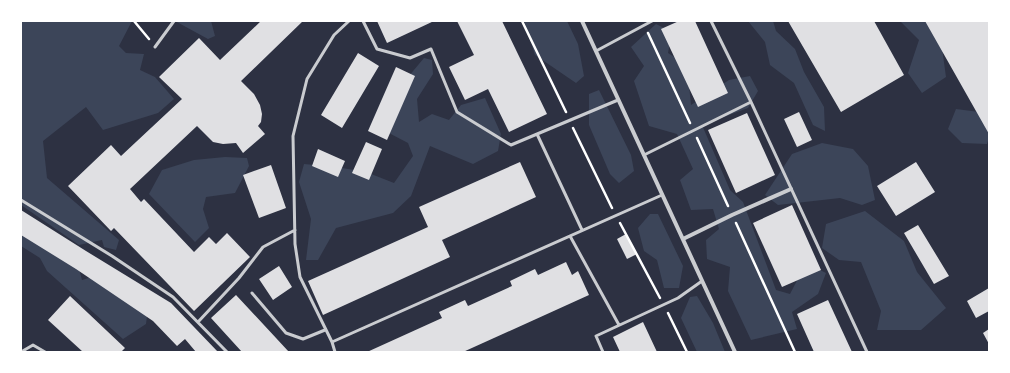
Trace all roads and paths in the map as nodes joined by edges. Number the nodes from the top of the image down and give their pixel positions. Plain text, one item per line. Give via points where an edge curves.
1 (134, 21) edge
2 (174, 21) edge
3 (349, 21) edge
4 (363, 21) edge
5 (522, 21) edge
6 (582, 21) edge
7 (652, 21) edge
8 (711, 21) edge
9 (644, 25) junction
10 (155, 47) joint
11 (596, 51) junction
12 (618, 100) junction
13 (751, 102) junction
14 (570, 120) junction
15 (694, 131) junction
16 (537, 134) junction
17 (644, 155) junction
18 (791, 189) junction
19 (662, 195) junction
20 (21, 200) edge
21 (732, 214) junction
22 (616, 215) junction
23 (295, 230) junction
24 (582, 230) junction
25 (570, 236) junction
26 (683, 239) junction
27 (702, 282) junction
28 (252, 293) dead end
29 (664, 305) junction
30 (198, 322) junction
31 (619, 325) junction
32 (326, 330) junction
33 (332, 342) junction
34 (21, 352) edge
35 (44, 352) edge
36 (227, 352) edge
37 (335, 352) edge
38 (603, 352) edge
39 (687, 352) edge
40 (734, 352) edge
41 (795, 352) edge
42 (866, 352) edge

1 - 10 path
2 - 10 lane
3 - 23 lane via 334,35 307,79 293,136
4 - 16 lane via 377,48 410,58 431,49 457,112 511,145
5 - 14 path
6 - 11 street
7 - 9 lane
8 - 13 lane
9 - 11 lane
9 - 15 path
11 - 12 street
12 - 14 lane
12 - 17 street
13 - 15 lane
13 - 18 lane
14 - 16 lane
14 - 22 path
15 - 17 lane
15 - 21 path
16 - 24 lane
17 - 19 street
18 - 21 street
18 - 42 lane
19 - 22 lane
19 - 26 street
20 - 30 lane via 112,256 172,297
21 - 26 street
21 - 41 path
22 - 24 lane
22 - 29 path
23 - 30 lane via 263,247 239,278
23 - 32 lane via 300,277
24 - 25 lane
25 - 31 lane
25 - 33 lane
26 - 27 street
27 - 29 lane
27 - 40 street
28 - 32 lane via 286,332 303,339
29 - 31 lane
29 - 39 path
30 - 36 lane
31 - 38 lane via 596,336
32 - 33 lane
33 - 37 lane
34 - 35 lane via 33,345

